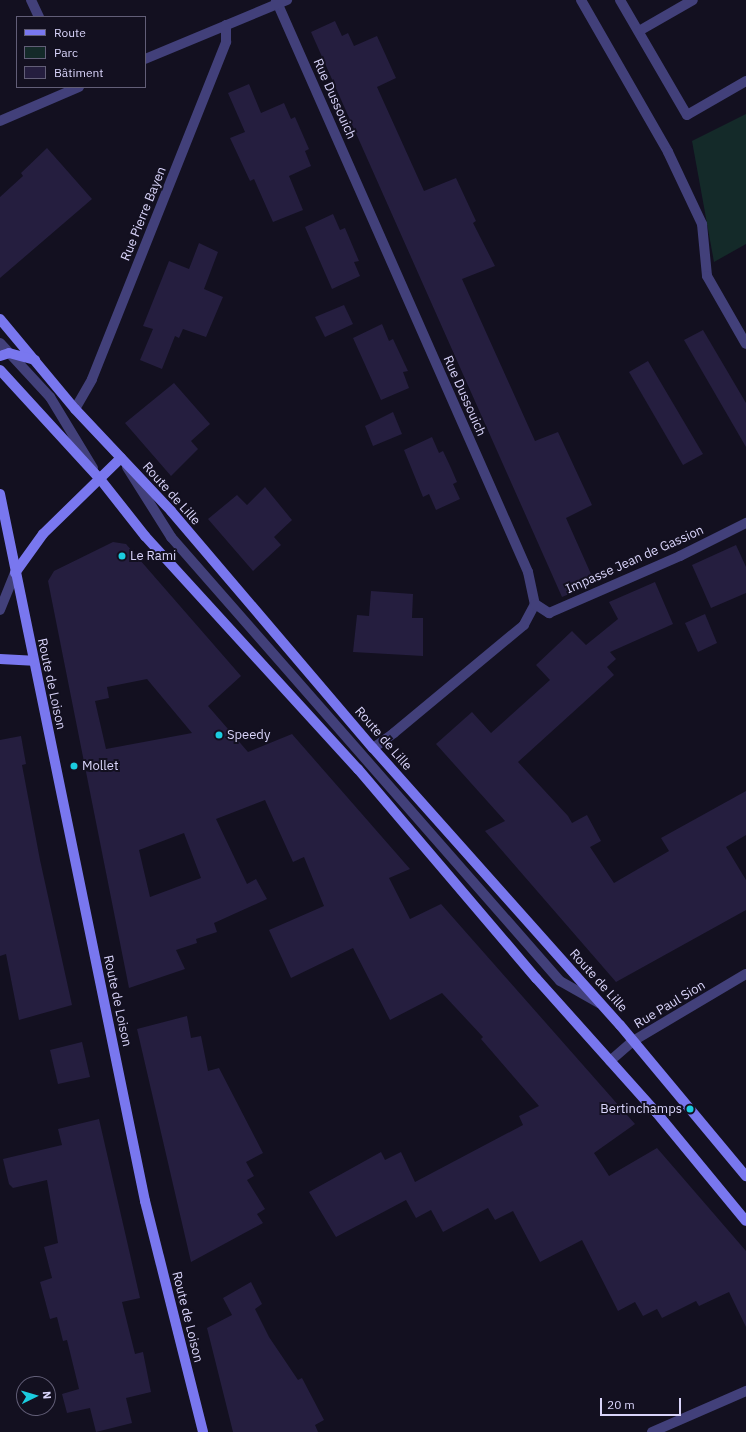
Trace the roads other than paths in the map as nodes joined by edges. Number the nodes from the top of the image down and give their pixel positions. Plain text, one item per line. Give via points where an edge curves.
1 (31, 0) edge
2 (581, 0) edge
3 (620, 0) edge
4 (693, 0) edge
5 (280, 1) edge
6 (39, 16) edge
7 (226, 25) junction
8 (639, 31) junction
9 (146, 59) edge
10 (746, 81) edge
11 (73, 88) edge
12 (0, 120) edge
13 (0, 319) edge
14 (0, 344) edge
15 (746, 344) edge
16 (4, 354) edge
17 (35, 360) junction
18 (0, 370) edge
19 (75, 409) junction
20 (121, 458) junction
21 (100, 479) junction
22 (0, 494) edge
23 (746, 523) edge
24 (15, 573) junction
25 (535, 604) junction
26 (0, 610) edge
27 (0, 659) edge
28 (33, 661) junction
29 (373, 748) junction
30 (746, 974) edge
31 (601, 1004) junction
32 (633, 1041) junction
33 (610, 1061) junction
34 (746, 1176) edge
35 (746, 1221) edge
36 (746, 1391) edge
37 (203, 1432) edge
38 (652, 1432) edge

1 - 6 street
2 - 15 street via 668,152 702,224 707,276
3 - 8 street
4 - 8 street
5 - 7 street
5 - 25 street, Rue Dussouich via 528,572
7 - 9 street
7 - 19 street, Rue Pierre Bayen via 226,42 92,379
8 - 10 street via 687,115
11 - 12 street
13 - 17 main road, Route de Lille
14 - 16 street
16 - 17 main road
16 - 21 street via 50,397
17 - 19 main road, Route de Lille
18 - 21 main road
19 - 20 main road, Route de Lille
20 - 21 main road
20 - 29 main road, Route de Lille via 178,520
20 - 31 street via 171,537 560,981
21 - 24 main road via 43,534
21 - 33 main road via 145,536 358,769
22 - 24 main road, Route de Loison
23 - 25 street, Impasse Jean de Gassion via 680,556 549,613
24 - 26 street
24 - 28 main road, Route de Loison
25 - 29 street via 524,625
27 - 28 main road
28 - 37 main road, Route de Loison via 145,1201
29 - 31 main road, Route de Lille
30 - 32 street, Rue Paul Sion
31 - 32 main road, Route de Lille
32 - 33 street, Rue Paul Sion
32 - 34 main road, Route de Lille
33 - 35 main road
36 - 38 street

